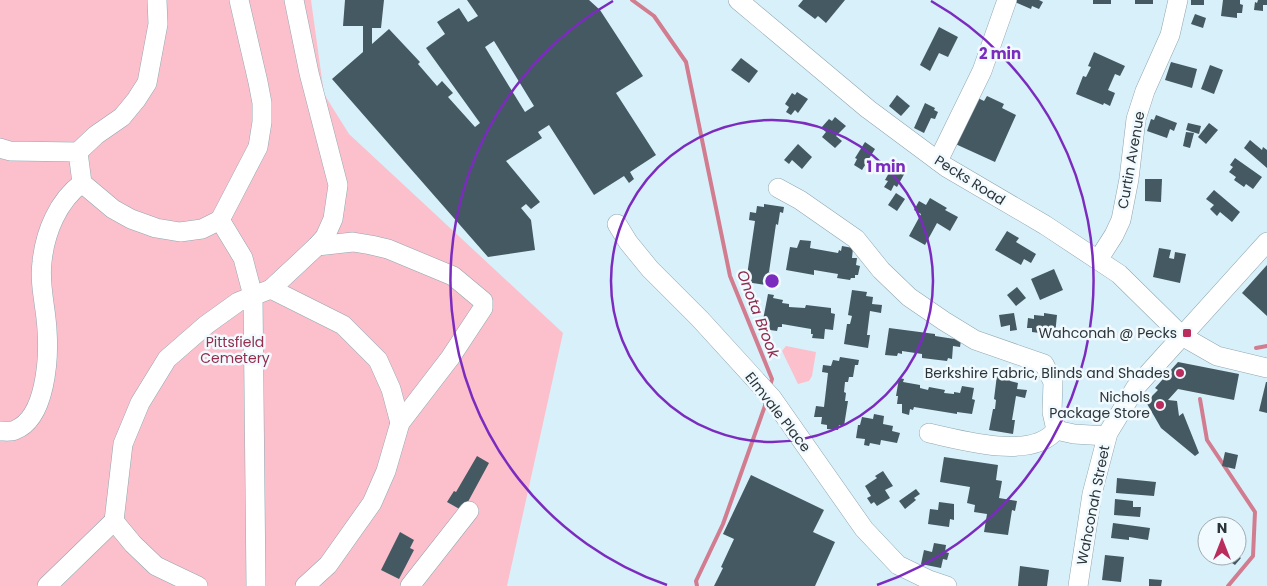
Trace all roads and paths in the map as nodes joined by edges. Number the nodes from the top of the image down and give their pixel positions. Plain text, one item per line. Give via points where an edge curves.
1 (239, 0) edge
2 (294, 0) edge
3 (738, 0) edge
4 (1007, 0) edge
5 (1178, 0) edge
6 (159, 2) edge
7 (0, 148) edge
8 (78, 152) junction
9 (938, 161) junction
10 (82, 183) junction
11 (778, 188) dead end
12 (220, 220) junction
13 (618, 224) dead end
14 (1267, 242) edge
15 (317, 246) junction
16 (1098, 260) junction
17 (271, 289) junction
18 (253, 296) junction
19 (1182, 336) junction
20 (1267, 368) edge
21 (400, 423) junction
22 (1056, 430) junction
23 (0, 431) edge
24 (929, 433) dead end
25 (1107, 436) junction
26 (469, 511) dead end
27 (114, 521) junction
28 (47, 586) edge
29 (198, 586) edge
30 (256, 586) edge
31 (304, 586) edge
32 (410, 586) edge
33 (947, 586) edge
34 (1078, 586) edge

1 - 12 street via 262,103 262,122 258,147
2 - 15 street via 338,185 333,218
3 - 9 street, Pecks Road via 868,109
4 - 9 street via 982,71
5 - 16 street, Curtin Avenue via 1170,35 1136,119 1121,220
6 - 8 street via 157,34 146,82 122,117
7 - 8 street
8 - 10 street
9 - 16 street, Pecks Road
10 - 12 street via 130,219 156,228 180,232 202,230
10 - 23 street via 56,214 46,240 42,294 48,356 41,395 34,414 25,424 14,431
11 - 22 street via 856,239 902,290 944,320 976,340 1044,364 1052,382
12 - 18 street via 243,258
13 - 33 street, Elmvale Place via 650,269 768,394 864,529 898,565
14 - 19 street, Wahconah Street
15 - 17 street
15 - 21 street via 353,242 388,249 453,276 483,301 483,308 450,358
16 - 19 street, Pecks Road via 1119,274
17 - 18 street
17 - 21 street via 343,326 378,360 391,389
18 - 27 street via 238,302 206,325 167,358 140,403 123,444
18 - 30 street
19 - 20 street, Pecks Road via 1217,356
19 - 25 street, Wahconah Street via 1136,387
21 - 31 street via 386,471 372,503 328,565
22 - 24 street via 1052,436 1036,444 1016,447
22 - 25 street
25 - 34 street, Wahconah Street via 1092,494
26 - 32 street
27 - 28 street
27 - 29 street via 156,566

